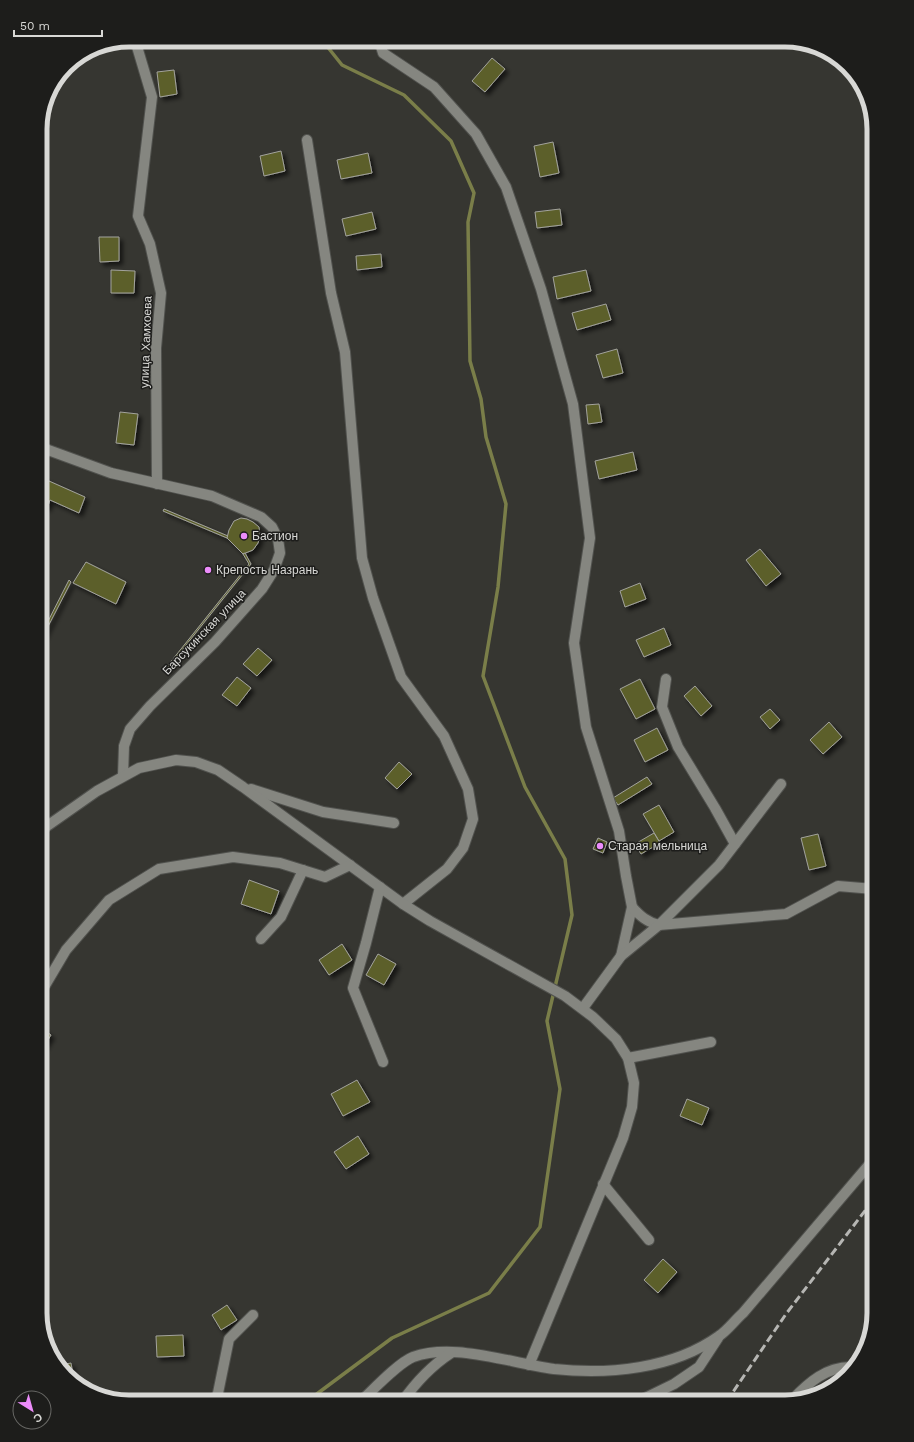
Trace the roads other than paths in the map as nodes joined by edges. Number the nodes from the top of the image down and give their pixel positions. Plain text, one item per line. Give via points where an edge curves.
1 (137, 47) edge
2 (382, 47) edge
3 (307, 140) dead end
4 (47, 450) edge
5 (156, 484) junction
6 (666, 679) dead end
7 (123, 776) junction
8 (781, 784) dead end
9 (243, 787) junction
10 (394, 822) dead end
11 (47, 826) edge
12 (735, 844) junction
13 (350, 865) junction
14 (303, 870) junction
15 (380, 887) junction
16 (867, 888) edge
17 (403, 904) junction
18 (632, 907) junction
19 (659, 924) junction
20 (261, 939) dead end
21 (621, 956) junction
22 (47, 982) edge
23 (583, 1008) junction
24 (711, 1042) dead end
25 (628, 1058) junction
26 (383, 1062) dead end
27 (867, 1167) edge
28 (603, 1184) junction
29 (649, 1240) dead end
30 (253, 1315) dead end
31 (720, 1336) junction
32 (452, 1352) junction
33 (529, 1364) junction
34 (847, 1367) edge
35 (798, 1394) edge
36 (217, 1395) edge
37 (367, 1395) edge
38 (406, 1395) edge
39 (651, 1395) edge

1 - 5 street, улица Хамхоева via 152,97 138,216 150,244 161,293 156,348
2 - 18 street via 383,53 434,87 476,134 506,187 541,289 573,404 590,538 574,643 586,727 619,831
3 - 17 street via 331,293 345,352 362,558 373,598 401,676 444,736 468,789 473,819 463,848 447,869
4 - 5 street, Барсукинская улица via 110,473
5 - 7 street, Барсукинская улица via 212,496 261,517 278,539 280,553 274,570 262,589 215,642 130,729 124,746
6 - 12 street via 662,707 678,747
7 - 9 street via 139,768 176,760 196,762 218,770
7 - 11 street
8 - 12 street
9 - 10 street via 323,812
9 - 13 street
12 - 19 street via 718,865
13 - 14 street via 325,877
13 - 15 street
14 - 20 street via 281,917
14 - 22 street via 280,863 233,857 159,869 109,900 66,950
15 - 17 street
15 - 26 street via 353,988
16 - 19 street via 838,886 786,914
17 - 23 street
18 - 19 street via 651,923
18 - 21 street
19 - 21 street
21 - 23 street
23 - 25 street via 616,1039
24 - 25 street
25 - 28 street via 634,1084 632,1107 623,1138
27 - 31 street via 743,1313
28 - 29 street
28 - 33 street
30 - 36 street via 229,1339
31 - 33 street via 693,1351 640,1368 553,1369
31 - 39 street via 699,1367
32 - 33 street
32 - 37 street via 431,1353 412,1358 393,1371
32 - 38 street via 435,1363
34 - 35 street via 829,1370

